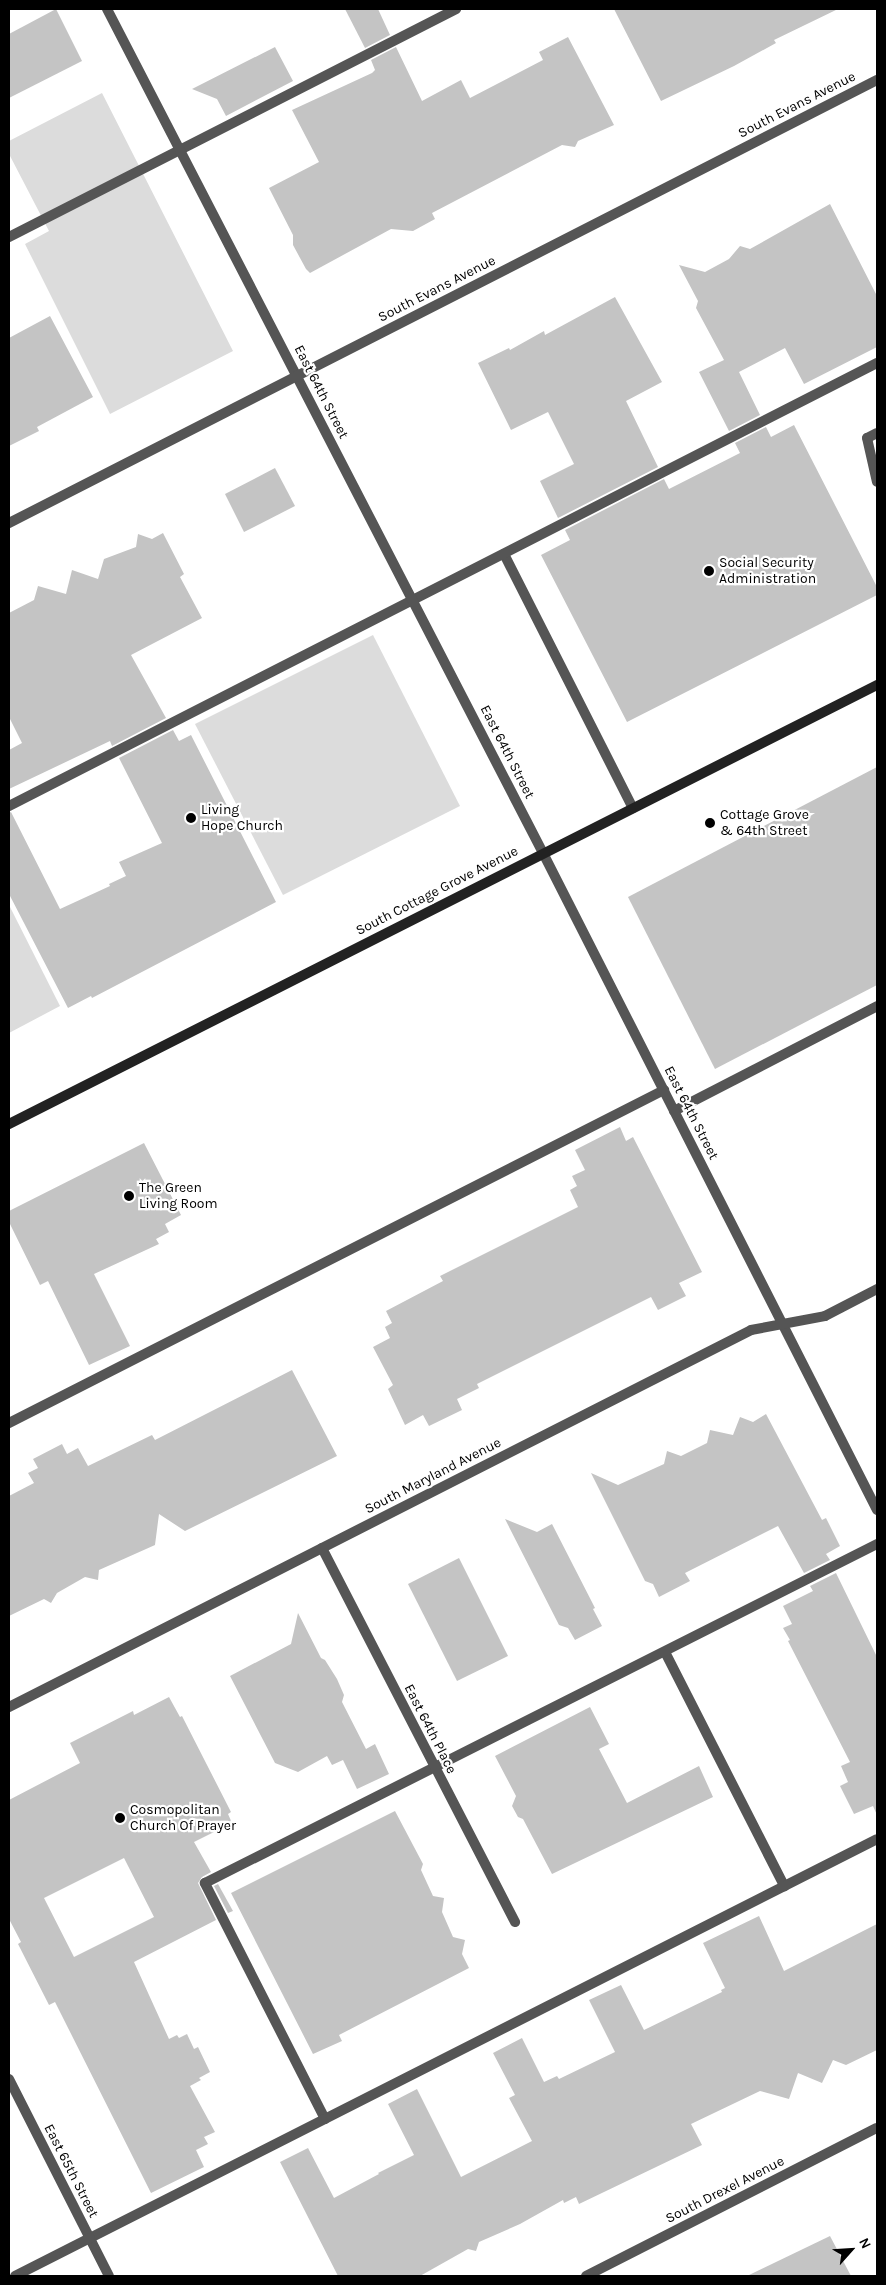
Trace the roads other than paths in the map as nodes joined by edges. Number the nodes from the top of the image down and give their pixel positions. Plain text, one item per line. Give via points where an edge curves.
1 (107, 9) edge
2 (456, 9) edge
3 (877, 80) edge
4 (180, 150) junction
5 (9, 238) edge
6 (877, 363) edge
7 (297, 376) junction
8 (877, 433) edge
9 (877, 478) edge
10 (9, 523) edge
11 (504, 554) junction
12 (413, 600) junction
13 (877, 685) edge
14 (9, 806) edge
15 (632, 808) junction
16 (543, 853) junction
17 (877, 1006) edge
18 (664, 1090) junction
19 (674, 1111) junction
20 (9, 1124) edge
21 (877, 1289) edge
22 (784, 1325) junction
23 (9, 1423) edge
24 (877, 1510) edge
25 (877, 1544) edge
26 (322, 1548) junction
27 (664, 1652) junction
28 (9, 1707) edge
29 (434, 1767) junction
30 (877, 1839) edge
31 (784, 1886) junction
32 (515, 1922) dead end
33 (9, 2079) edge
34 (325, 2119) junction
35 (877, 2128) edge
36 (90, 2238) junction
37 (15, 2276) edge
38 (109, 2276) edge
39 (586, 2276) edge

1 - 4 street, East 64th Street
2 - 4 street
3 - 7 street, South Evans Avenue
4 - 5 street
4 - 7 street, East 64th Street
6 - 11 street
7 - 10 street, South Evans Avenue
7 - 12 street, East 64th Street
8 - 9 street via 866,438
11 - 12 street
11 - 15 street
12 - 14 street
12 - 16 street, East 64th Street
13 - 15 main road, South Cottage Grove Avenue
15 - 16 main road, South Cottage Grove Avenue
16 - 18 street, East 64th Street
16 - 20 main road, South Cottage Grove Avenue
17 - 19 street
18 - 19 street, East 64th Street
18 - 23 street
19 - 22 street, East 64th Street
21 - 22 street, South Maryland Avenue via 825,1316
22 - 24 street, East 64th Street
22 - 26 street, South Maryland Avenue via 751,1330
25 - 27 street
26 - 28 street, South Maryland Avenue
26 - 29 street, East 64th Place
27 - 29 street
27 - 31 street
29 - 32 street, East 64th Place
29 - 34 street via 205,1883
30 - 31 street
31 - 34 street
33 - 36 street, East 65th Street
34 - 36 street
35 - 39 street, South Drexel Avenue
36 - 37 street
36 - 38 street, East 65th Street

